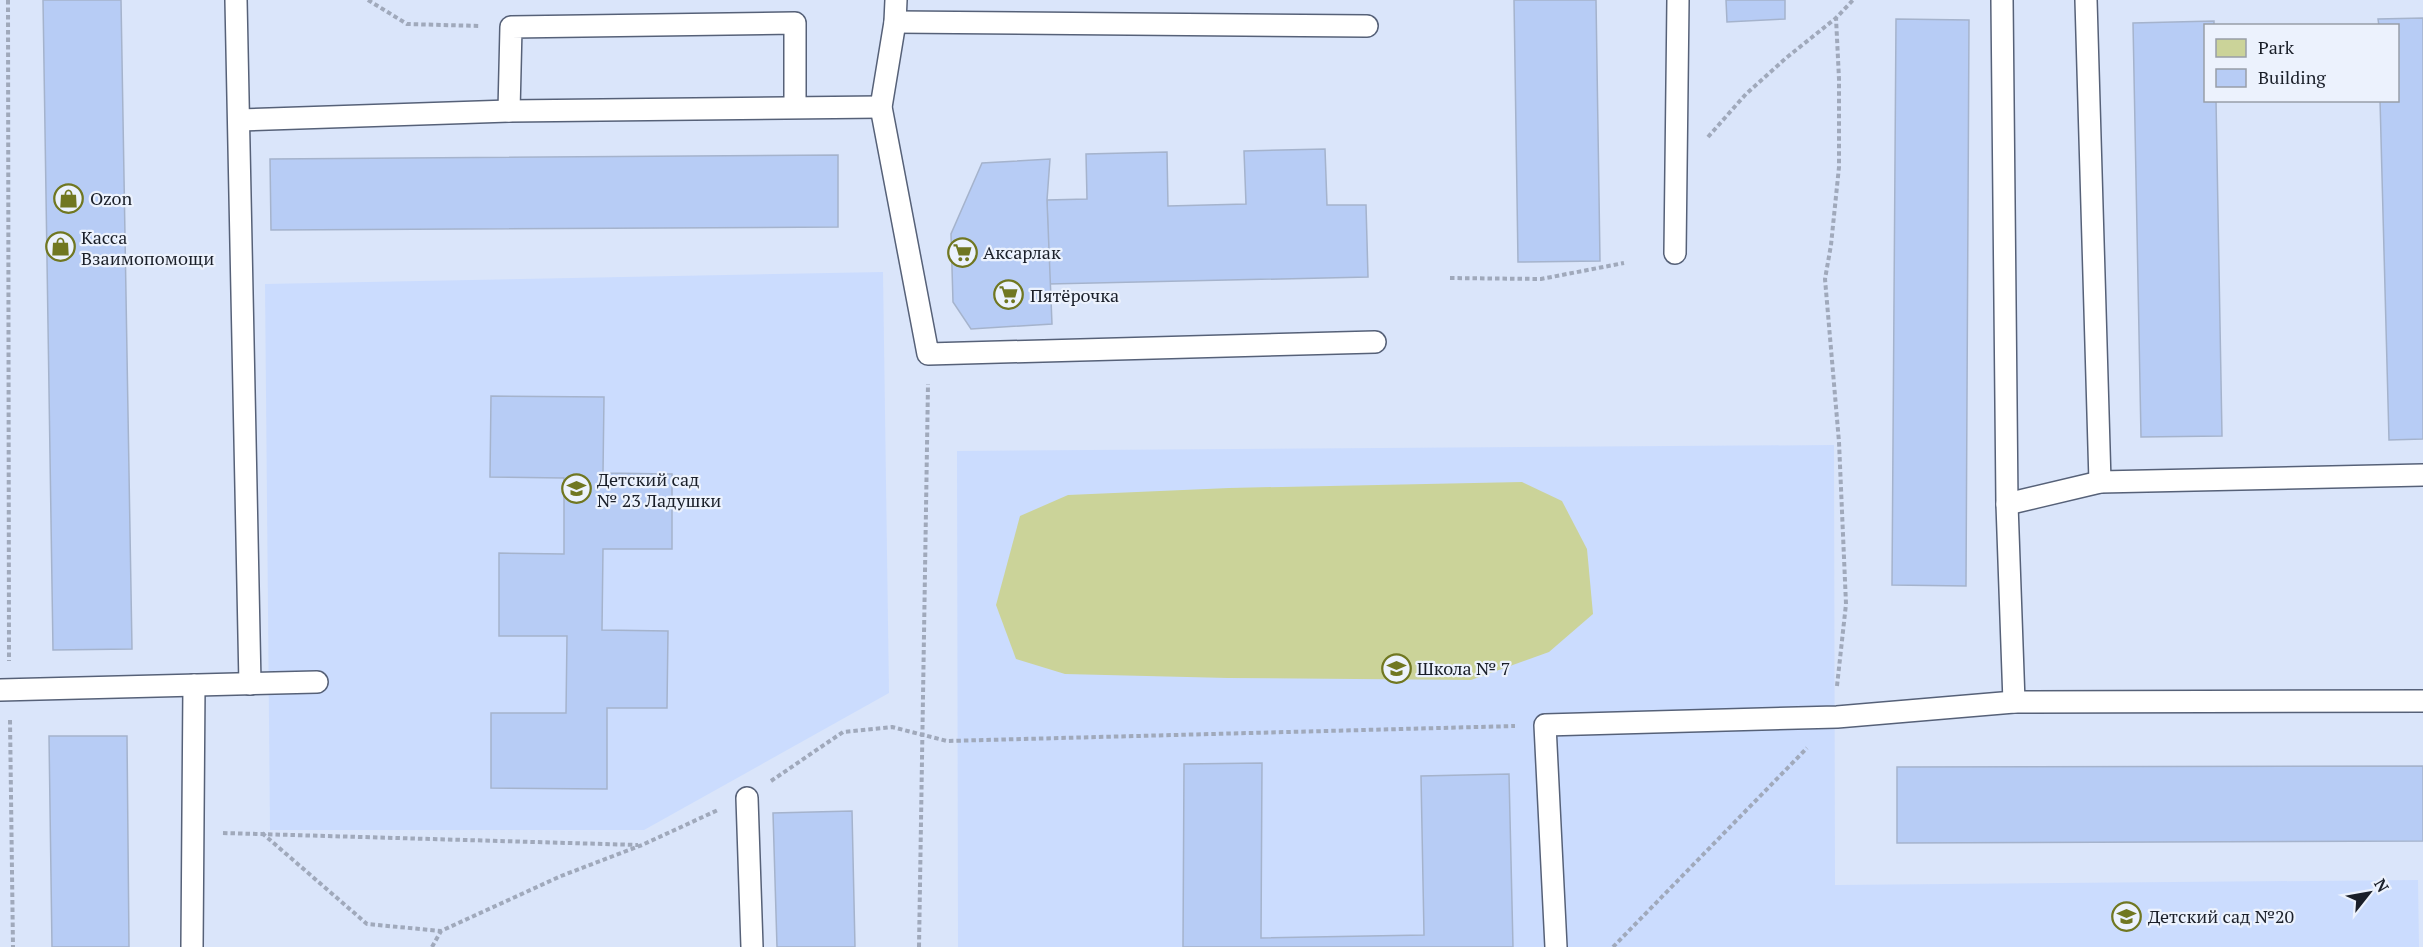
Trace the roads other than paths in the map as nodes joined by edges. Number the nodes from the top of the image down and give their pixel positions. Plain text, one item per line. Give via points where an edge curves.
1 (236, 0) edge
2 (896, 0) edge
3 (1678, 0) edge
4 (2002, 0) edge
5 (2086, 0) edge
6 (896, 22) junction
7 (1367, 26) dead end
8 (881, 106) junction
9 (795, 107) junction
10 (508, 111) junction
11 (239, 120) junction
12 (1675, 254) dead end
13 (1375, 342) dead end
14 (2423, 475) edge
15 (2100, 482) junction
16 (2007, 504) junction
17 (318, 682) dead end
18 (250, 684) junction
19 (194, 685) junction
20 (5, 690) edge
21 (2423, 701) edge
22 (2014, 702) junction
23 (747, 798) road end
24 (192, 947) edge
25 (752, 947) edge
26 (1556, 947) edge

1 - 11 lane
2 - 6 lane
3 - 12 lane
4 - 16 lane
5 - 15 lane
6 - 7 lane
6 - 8 lane
8 - 9 lane
8 - 13 lane via 928,354
9 - 10 lane
9 - 10 lane via 795,23 511,27
10 - 11 lane
11 - 18 lane
14 - 15 lane
15 - 16 lane
16 - 22 lane
17 - 18 lane
18 - 19 lane
19 - 20 lane
19 - 24 lane
21 - 22 lane
22 - 26 lane via 1838,717 1545,725
23 - 25 lane

